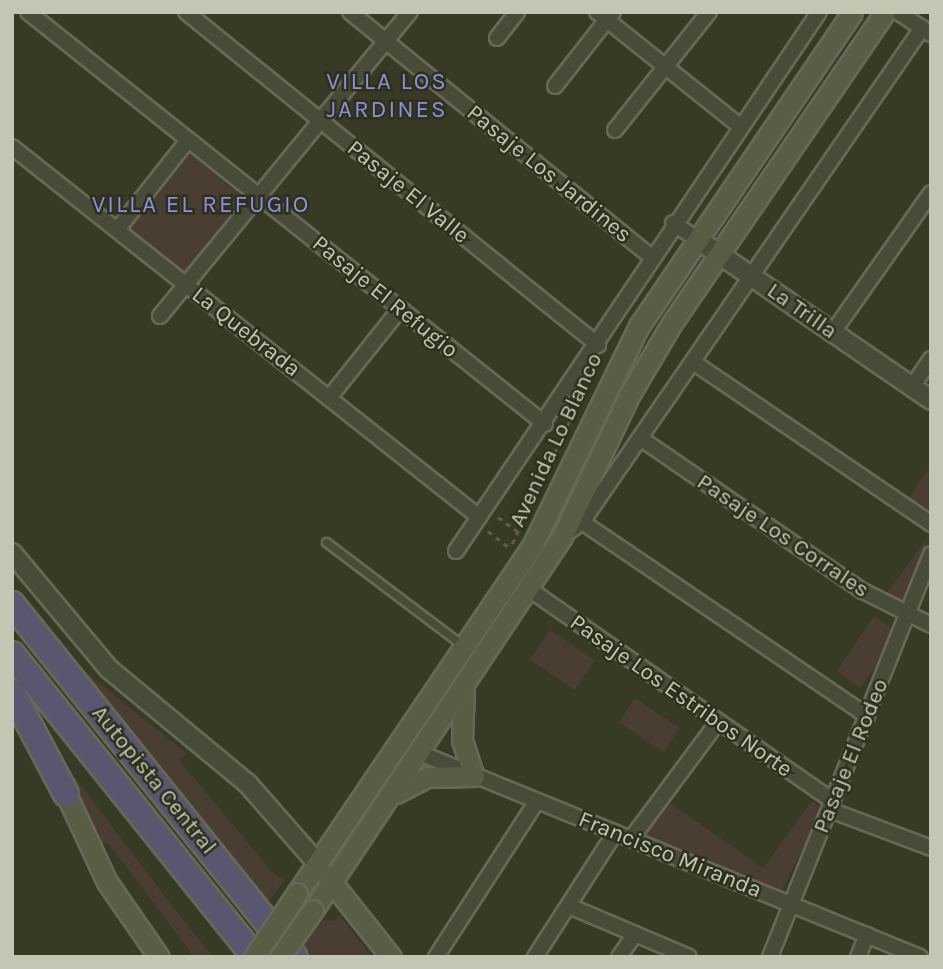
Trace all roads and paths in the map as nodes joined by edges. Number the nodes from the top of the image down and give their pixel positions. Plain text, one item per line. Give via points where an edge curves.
1 (28, 12) edge
2 (186, 12) edge
3 (350, 12) edge
4 (411, 12) edge
5 (517, 12) edge
6 (709, 12) edge
7 (819, 12) edge
8 (852, 12) edge
9 (885, 12) edge
10 (898, 12) edge
11 (606, 15) edge
12 (926, 31) edge
13 (497, 38) dead end
14 (386, 42) junction
15 (665, 67) junction
16 (555, 86) dead end
17 (320, 121) junction
18 (740, 126) junction
19 (615, 130) dead end
20 (188, 140) junction
21 (12, 147) edge
22 (931, 193) edge
23 (259, 196) junction
24 (673, 223) junction
25 (117, 230) junction
26 (697, 239) junction
27 (720, 254) junction
28 (650, 256) junction
29 (752, 276) junction
30 (186, 285) junction
31 (400, 309) junction
32 (160, 316) dead end
33 (833, 332) junction
34 (598, 345) junction
35 (931, 359) edge
36 (692, 362) junction
37 (912, 387) junction
38 (329, 398) junction
39 (931, 400) edge
40 (545, 424) junction
41 (640, 438) junction
42 (480, 516) junction
43 (582, 522) junction
44 (931, 524) edge
45 (517, 531) dead end
46 (562, 537) junction
47 (326, 542) dead end
48 (510, 548) dead end
49 (456, 551) dead end
50 (12, 553) edge
51 (931, 554) edge
52 (529, 589) junction
53 (12, 604) edge
54 (908, 616) junction
55 (931, 625) edge
56 (465, 647) junction
57 (12, 654) edge
58 (466, 684) junction
59 (12, 692) edge
60 (867, 716) junction
61 (12, 717) edge
62 (717, 723) junction
63 (420, 753) junction
64 (392, 756) junction
65 (474, 776) junction
66 (66, 794) junction
67 (389, 798) junction
68 (537, 801) junction
69 (831, 805) junction
70 (615, 833) junction
71 (631, 839) junction
72 (930, 845) edge
73 (318, 864) junction
74 (332, 883) junction
75 (790, 904) junction
76 (569, 906) junction
77 (635, 934) junction
78 (867, 935) junction
79 (159, 957) edge
80 (254, 957) edge
81 (280, 957) edge
82 (295, 957) edge
83 (390, 957) edge
84 (436, 957) edge
85 (535, 957) edge
86 (619, 957) edge
87 (689, 957) edge
88 (770, 957) edge
89 (858, 957) edge
90 (920, 957) edge

1 - 20 street, Pasaje El Refugio
2 - 17 street, Pasaje El Valle
3 - 14 street, Pasaje Los Jardines
4 - 14 street
5 - 13 street
6 - 15 street
7 - 18 street, Avenida Lo Blanco
8 - 26 main road, Avenida Lo Blanco
9 - 27 main road, Avenida Lo Blanco
10 - 12 street
11 - 15 street
11 - 16 street
12 - 29 street, Avenida Lo Blanco
14 - 17 street
14 - 28 street, Pasaje Los Jardines
15 - 18 street
15 - 19 street
17 - 23 street
17 - 34 street, Pasaje El Valle
18 - 24 street, Avenida Lo Blanco
20 - 23 street, Pasaje El Refugio
20 - 25 street
21 - 25 street, La Quebrada
22 - 33 street
23 - 30 street
23 - 31 street, Pasaje El Refugio
24 - 26 street, La Trilla
24 - 28 street, Avenida Lo Blanco
25 - 30 street, La Quebrada
26 - 27 street, La Trilla
26 - 56 main road, Avenida Lo Blanco via 626,350 547,521
27 - 29 street, La Trilla
27 - 46 main road, Avenida Lo Blanco via 643,371
28 - 34 street, Avenida Lo Blanco
29 - 33 street, La Trilla
29 - 36 street, Avenida Lo Blanco
30 - 32 street
30 - 38 street, La Quebrada
31 - 38 street
31 - 40 street, Pasaje El Refugio
33 - 37 street, La Trilla
34 - 40 street, Avenida Lo Blanco
35 - 37 street
36 - 41 street, Avenida Lo Blanco
36 - 44 street
37 - 39 street, La Trilla
38 - 42 street, La Quebrada
40 - 42 street, Avenida Lo Blanco
41 - 43 street, Avenida Lo Blanco
41 - 54 street, Pasaje Los Corrales via 863,591
42 - 45 path
42 - 48 path
42 - 49 street, Avenida Lo Blanco
43 - 46 street, Avenida Lo Blanco
43 - 60 street
46 - 52 main road, Avenida Lo Blanco
47 - 56 lane
50 - 73 street via 109,669 247,783
51 - 54 street, Pasaje El Rodeo
52 - 58 main road, Avenida Lo Blanco
52 - 62 street, Pasaje Los Estribos Norte
53 - 82 highway, Autopista Central
54 - 55 street, Pasaje Los Corrales
54 - 60 street, Pasaje El Rodeo
56 - 64 main road, Avenida Lo Blanco
57 - 80 highway, Autopista Central
58 - 63 main road, Avenida Lo Blanco
58 - 65 main road via 462,740
59 - 66 highway
60 - 69 street, Pasaje El Rodeo
61 - 66 street
62 - 69 street, Pasaje Los Estribos Norte
62 - 71 street
63 - 64 main road
63 - 65 street, Francisco Miranda
63 - 67 main road, Avenida Lo Blanco
64 - 73 main road, Avenida Lo Blanco
65 - 67 main road via 428,777
65 - 68 street, Francisco Miranda
66 - 79 main road via 107,882
67 - 74 main road, Avenida Lo Blanco
68 - 70 street, Francisco Miranda
68 - 84 street
69 - 72 street, Pasaje Los Estribos Norte
69 - 75 street, Pasaje El Rodeo
70 - 71 street, Francisco Miranda
70 - 76 street
71 - 75 street, Francisco Miranda
73 - 74 main road
73 - 80 main road, Avenida Lo Blanco, bridge
74 - 81 main road, Avenida Lo Blanco, bridge
74 - 83 main road
75 - 78 street, Francisco Miranda
75 - 88 street, Pasaje El Rodeo
76 - 77 street
76 - 85 street
77 - 86 street
77 - 87 street
78 - 89 street
78 - 90 street, Francisco Miranda

